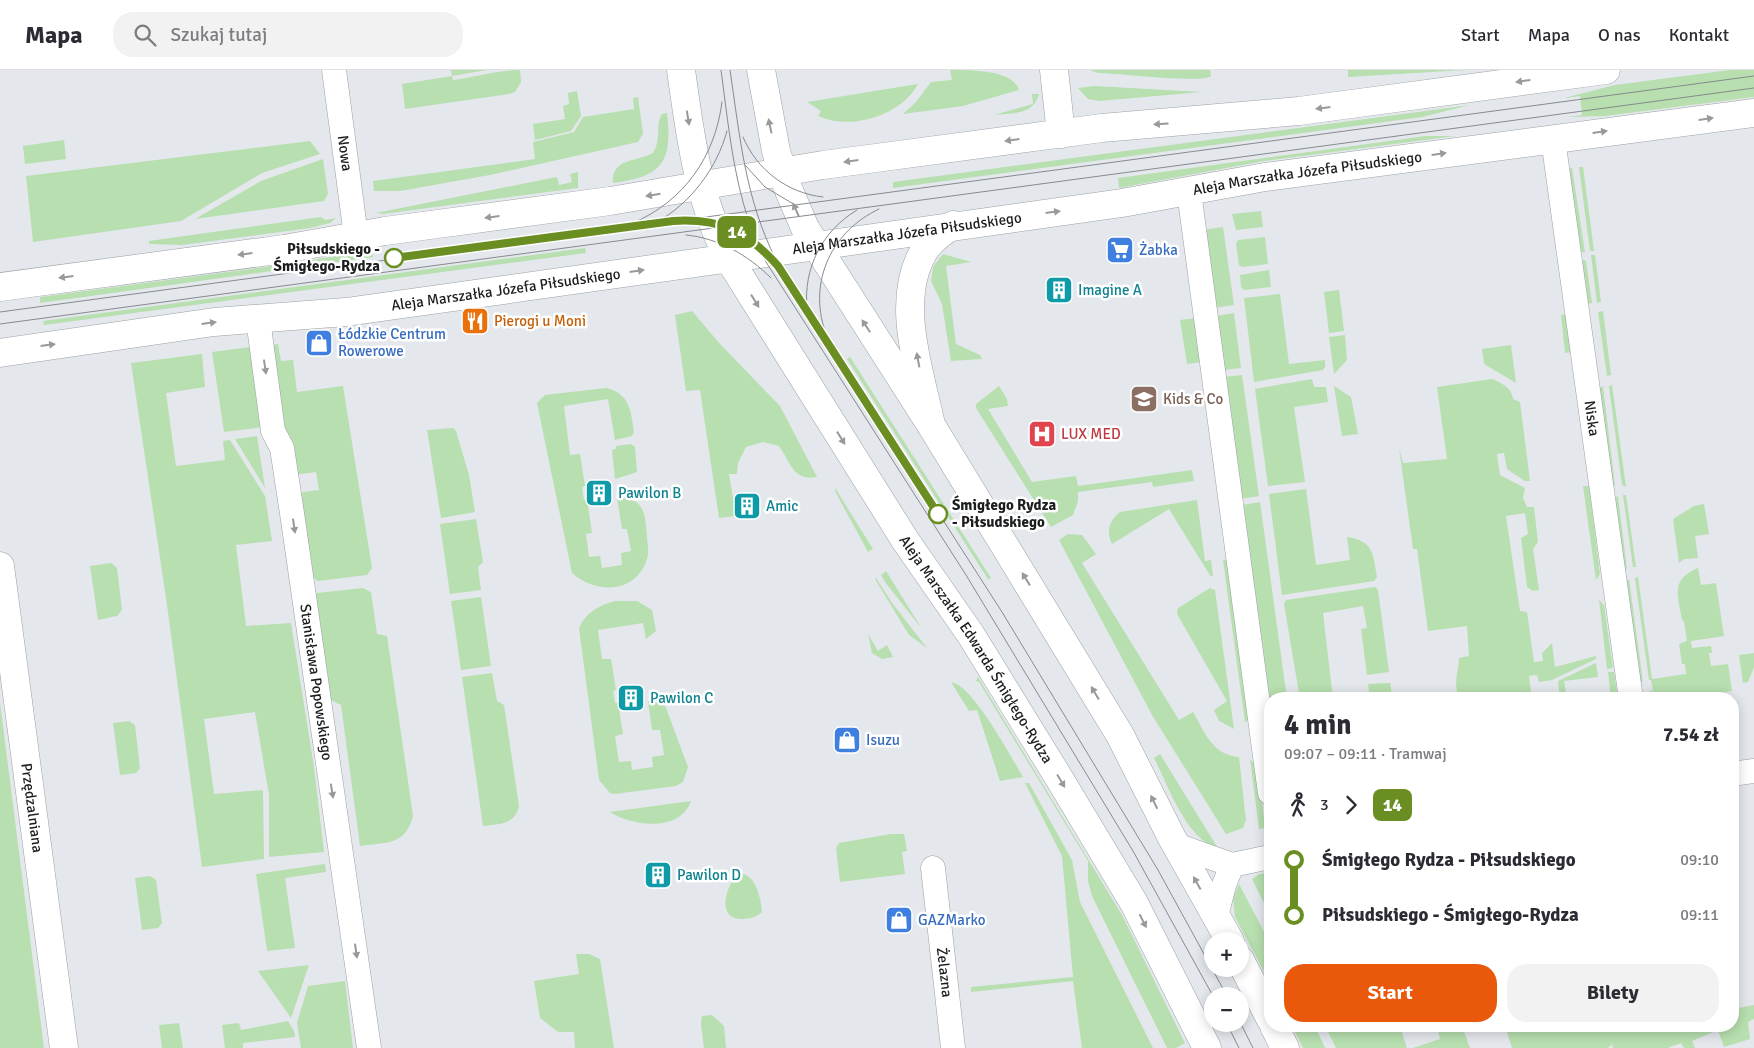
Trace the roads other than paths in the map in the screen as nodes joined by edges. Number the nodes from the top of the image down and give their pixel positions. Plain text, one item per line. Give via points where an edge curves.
1 (334, 70) edge
2 (681, 70) edge
3 (761, 70) edge
4 (1054, 70) edge
5 (1606, 70) edge
6 (1754, 112) edge
7 (1061, 134) junction
8 (1553, 139) junction
9 (782, 173) junction
10 (701, 187) junction
11 (1189, 192) junction
12 (953, 225) junction
13 (356, 236) junction
14 (814, 245) junction
15 (729, 259) junction
16 (0, 287) edge
17 (258, 319) junction
18 (0, 353) edge
19 (931, 425) junction
20 (0, 566) edge
21 (1631, 692) edge
22 (1264, 748) edge
23 (1754, 771) edge
24 (1739, 773) edge
25 (1176, 845) junction
26 (1264, 858) edge
27 (1232, 865) junction
28 (933, 868) dead end
29 (1216, 916) junction
30 (1225, 932) edge
31 (1249, 977) edge
32 (1264, 1006) edge
33 (1277, 1032) edge
34 (64, 1048) edge
35 (369, 1048) edge
36 (953, 1048) edge
37 (1208, 1048) edge
38 (1285, 1048) edge

1 - 13 street, Nowa
2 -> 10 main road, Aleja Marszałka Edwarda Śmigłego-Rydza
9 -> 3 main road
4 - 7 main road
5 -> 7 main road via 1281,113
8 -> 6 main road, Aleja Marszałka Józefa Piłsudskiego
7 -> 9 main road
11 -> 8 main road, Aleja Marszałka Józefa Piłsudskiego via 1265,177
8 - 21 street, Niska
9 - 10 main road
14 -> 9 main road
10 -> 13 main road
10 - 15 main road, Aleja Marszałka Edwarda Śmigłego-Rydza via 714,228
12 -> 11 main road, Aleja Marszałka Józefa Piłsudskiego
11 - 22 street
12 - 14 main road, Aleja Marszałka Józefa Piłsudskiego
19 -> 12 main road via 912,332 913,288 924,251
13 -> 16 main road via 284,249
14 - 15 main road, Aleja Marszałka Józefa Piłsudskiego
19 -> 14 main road
17 -> 15 main road, Aleja Marszałka Józefa Piłsudskiego via 346,312
15 -> 37 main road, Aleja Marszałka Edwarda Śmigłego-Rydza via 1062,782 1134,903
18 -> 17 main road, Aleja Marszałka Józefa Piłsudskiego via 214,322
17 -> 35 street, Stanisława Popowskiego via 273,431 282,448 293,520
25 -> 19 main road via 1120,735
20 - 34 main road, Przędzalniana
23 - 24 street
25 - 27 street
29 -> 25 main road
26 - 27 street
27 - 29 street
28 - 36 street, Żelazna
29 - 30 main road
31 - 32 main road
33 - 38 main road

